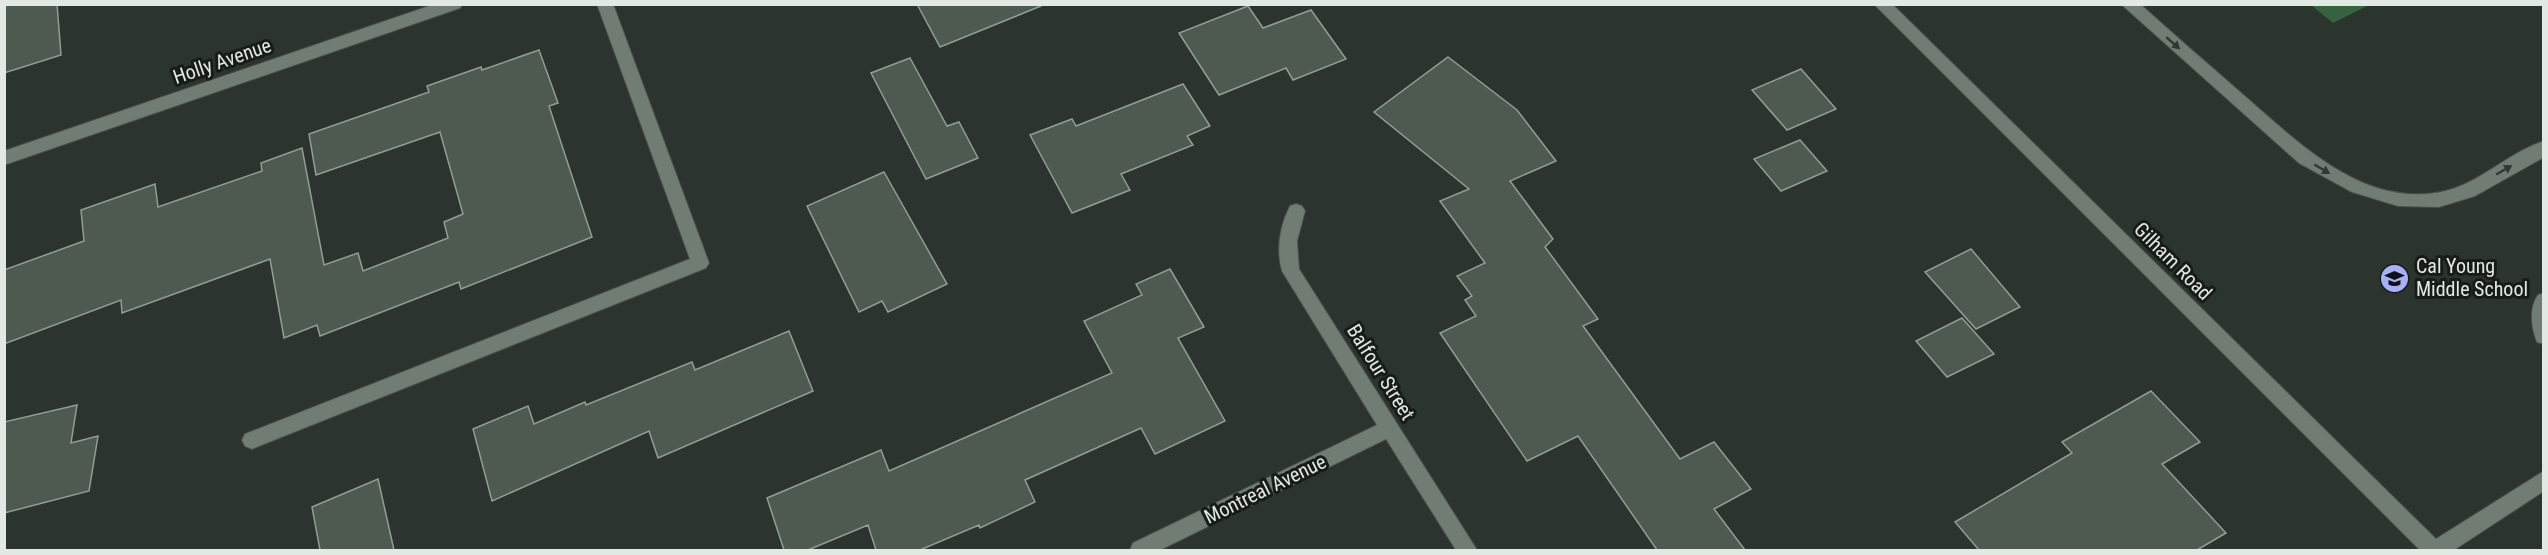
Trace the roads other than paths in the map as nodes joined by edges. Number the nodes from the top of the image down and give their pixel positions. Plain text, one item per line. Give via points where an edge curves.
1 (454, 4) edge
2 (605, 4) edge
3 (1882, 4) edge
4 (2129, 4) edge
5 (2544, 148) edge
6 (4, 158) edge
7 (1296, 211) dead end
8 (2544, 301) edge
9 (2544, 336) edge
10 (1390, 428) junction
11 (252, 440) dead end
12 (2544, 480) edge
13 (1140, 550) edge
14 (1467, 550) edge
15 (2435, 550) edge

1 - 6 street, Holly Avenue
2 - 11 street via 700,263
3 - 15 street, Gilham Road
4 -> 5 street via 2305,158 2367,189 2406,199 2456,196
7 - 10 street, Balfour Street via 1286,244 1291,271
8 - 9 street via 2540,307
10 - 13 street, Montreal Avenue
10 - 14 street, Balfour Street
12 - 15 street

